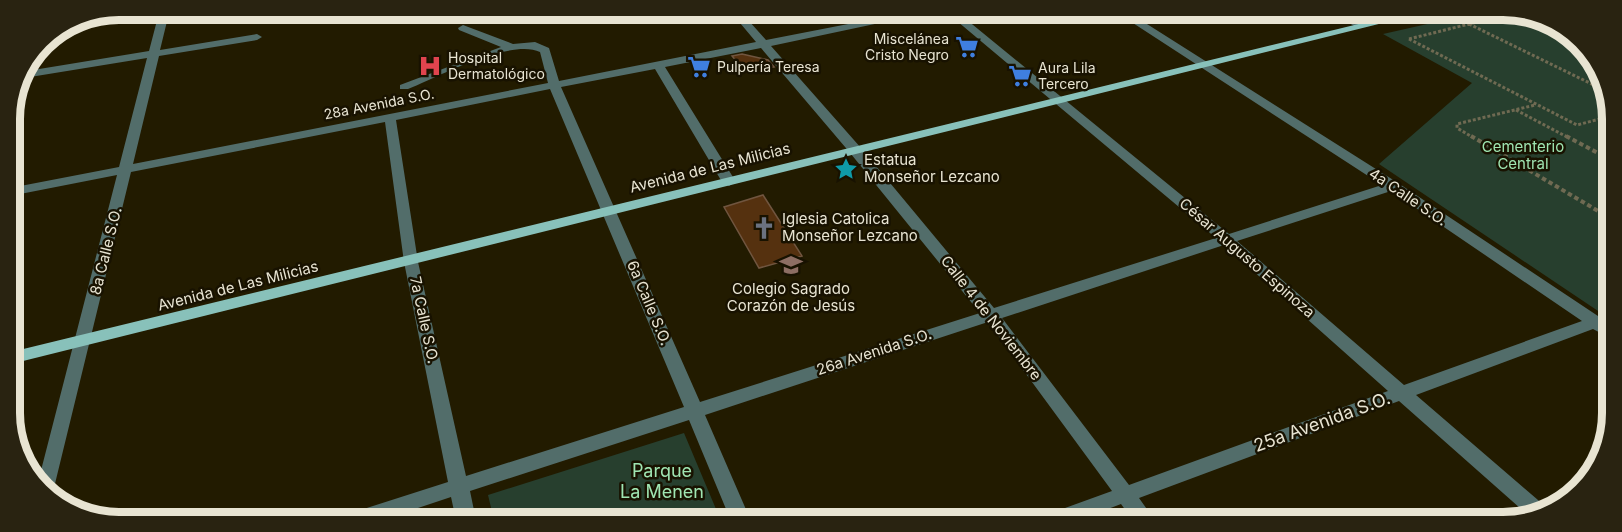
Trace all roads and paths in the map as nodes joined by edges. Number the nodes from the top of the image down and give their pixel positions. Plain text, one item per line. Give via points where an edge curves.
1 (163, 20) edge
2 (743, 20) edge
3 (885, 20) edge
4 (961, 20) edge
5 (1134, 20) edge
6 (1350, 20) edge
7 (1386, 20) edge
8 (1485, 20) edge
9 (1469, 24) junction
10 (1362, 26) junction
11 (463, 28) dead end
12 (257, 37) dead end
13 (764, 44) junction
14 (509, 46) junction
15 (155, 54) junction
16 (658, 65) junction
17 (1205, 65) junction
18 (30, 74) edge
19 (554, 85) junction
20 (404, 87) dead end
21 (1597, 87) edge
22 (1062, 100) junction
23 (1535, 105) junction
24 (1515, 109) junction
25 (390, 117) junction
26 (1602, 119) edge
27 (856, 151) junction
28 (1602, 155) edge
29 (127, 169) junction
30 (729, 182) junction
31 (1393, 186) junction
32 (20, 190) edge
33 (1602, 211) edge
34 (611, 212) junction
35 (1599, 212) junction
36 (1602, 214) edge
37 (1227, 240) junction
38 (411, 262) junction
39 (990, 314) junction
40 (1602, 327) edge
41 (83, 342) junction
42 (20, 356) edge
43 (1402, 393) junction
44 (694, 410) junction
45 (47, 483) edge
46 (460, 485) junction
47 (1124, 493) junction
48 (1533, 508) edge
49 (379, 512) edge
50 (465, 512) edge
51 (737, 512) edge
52 (1076, 512) edge
53 (1138, 512) edge

1 - 15 street, 8a Calle S.O.
2 - 13 street, Calle 4 de Noviembre
3 - 13 street, 28a Avenida S.O.
4 - 22 street, César Augusto Espinoza
5 - 17 street, 4a Calle S.O.
6 - 10 street
7 - 10 main road, Avenida de Las Milicias
8 - 9 path
9 - 21 path
9 - 23 path via 1409,39
10 - 17 main road, Avenida de Las Milicias
11 - 14 street
12 - 15 street
13 - 16 street, 28a Avenida S.O.
13 - 27 street, Calle 4 de Noviembre
14 - 19 street, 6a Calle S.O. via 542,46
14 - 20 street
15 - 18 street
15 - 29 street, 8a Calle S.O.
16 - 19 street, 28a Avenida S.O.
16 - 30 street
17 - 22 main road, Avenida de Las Milicias
17 - 31 street, 4a Calle S.O.
19 - 25 street, 28a Avenida S.O.
19 - 34 street, 6a Calle S.O.
22 - 27 main road, Avenida de Las Milicias
22 - 37 street, César Augusto Espinoza
23 - 24 path
23 - 26 path via 1577,126
24 - 28 path
24 - 35 path via 1457,124 1457,128
25 - 29 street, 28a Avenida S.O.
25 - 38 street, 7a Calle S.O.
27 - 30 main road, Avenida de Las Milicias
27 - 39 street, Calle 4 de Noviembre
29 - 32 street, 28a Avenida S.O.
29 - 41 street, 8a Calle S.O.
30 - 34 main road, Avenida de Las Milicias
31 - 37 street, 26a Avenida S.O.
31 - 40 street, 4a Calle S.O.
33 - 35 path
34 - 38 main road, Avenida de Las Milicias
34 - 44 street, 6a Calle S.O.
35 - 36 path
37 - 39 street, 26a Avenida S.O.
37 - 43 street, César Augusto Espinoza
38 - 41 main road, Avenida de Las Milicias
38 - 46 street, 7a Calle S.O.
39 - 44 street, 26a Avenida S.O.
39 - 47 street, Calle 4 de Noviembre
40 - 43 street, 25a Avenida S.O.
41 - 42 main road, Avenida de Las Milicias
41 - 45 street, 8a Calle S.O.
43 - 47 street, 25a Avenida S.O.
43 - 48 street, César Augusto Espinoza
44 - 46 street, 26a Avenida S.O.
44 - 51 street, 6a Calle S.O.
46 - 49 street, 26a Avenida S.O.
46 - 50 street, 7a Calle S.O.
47 - 52 street, 25a Avenida S.O.
47 - 53 street, Calle 4 de Noviembre

